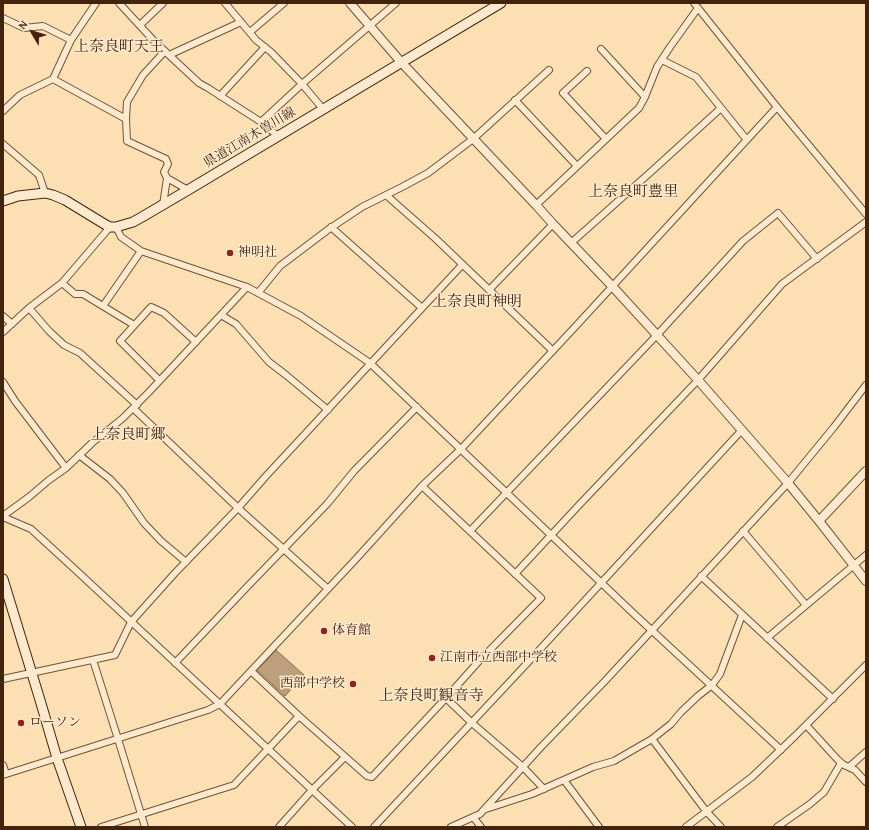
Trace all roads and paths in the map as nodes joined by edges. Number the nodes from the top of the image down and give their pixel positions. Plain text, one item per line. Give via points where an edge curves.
1 (96, 3) edge
2 (119, 3) edge
3 (163, 3) edge
4 (225, 3) edge
5 (284, 3) edge
6 (350, 3) edge
7 (396, 3) edge
8 (501, 3) edge
9 (696, 5) edge
10 (3, 18) edge
11 (241, 22) junction
12 (140, 25) junction
13 (369, 26) junction
14 (250, 32) junction
15 (71, 40) junction
16 (265, 47) junction
17 (601, 49) dead end
18 (167, 53) junction
19 (662, 60) junction
20 (401, 62) junction
21 (550, 70) dead end
22 (587, 71) dead end
23 (53, 78) junction
24 (302, 84) junction
25 (220, 96) junction
26 (645, 97) junction
27 (515, 100) junction
28 (777, 107) junction
29 (720, 108) junction
30 (323, 109) junction
31 (3, 111) edge
32 (126, 119) junction
33 (262, 122) junction
34 (278, 136) junction
35 (473, 139) junction
36 (606, 139) junction
37 (747, 140) junction
38 (3, 144) edge
39 (577, 166) junction
40 (167, 178) junction
41 (188, 190) junction
42 (45, 193) junction
43 (386, 195) junction
44 (3, 201) edge
45 (162, 205) junction
46 (536, 205) junction
47 (866, 214) edge
48 (866, 222) edge
49 (552, 224) junction
50 (113, 227) junction
51 (331, 228) junction
52 (571, 243) junction
53 (141, 250) junction
54 (817, 259) junction
55 (462, 265) junction
56 (62, 283) junction
57 (247, 287) junction
58 (613, 287) junction
59 (489, 290) junction
60 (258, 293) junction
61 (103, 306) junction
62 (29, 308) junction
63 (422, 308) junction
64 (221, 315) junction
65 (3, 316) edge
66 (12, 324) junction
67 (134, 325) junction
68 (3, 332) edge
69 (657, 334) junction
70 (196, 342) junction
71 (553, 351) junction
72 (370, 363) junction
73 (159, 380) junction
74 (698, 380) junction
75 (3, 382) edge
76 (866, 385) edge
77 (135, 407) junction
78 (417, 407) junction
79 (328, 410) junction
80 (741, 431) junction
81 (461, 449) junction
82 (79, 455) junction
83 (66, 468) junction
84 (866, 471) edge
85 (788, 483) junction
86 (422, 486) junction
87 (507, 492) junction
88 (238, 508) junction
89 (3, 517) edge
90 (819, 521) junction
91 (470, 531) junction
92 (743, 531) junction
93 (552, 534) junction
94 (283, 549) junction
95 (866, 555) edge
96 (186, 562) junction
97 (854, 565) junction
98 (515, 574) junction
99 (701, 576) junction
100 (3, 579) edge
101 (866, 581) edge
102 (602, 582) junction
103 (328, 589) junction
104 (806, 605) junction
105 (742, 615) junction
106 (131, 622) junction
107 (651, 630) junction
108 (767, 638) junction
109 (93, 660) junction
110 (175, 663) junction
111 (866, 665) edge
112 (251, 671) junction
113 (32, 673) junction
114 (3, 679) edge
115 (712, 685) junction
116 (446, 698) junction
117 (833, 698) junction
118 (220, 704) junction
119 (299, 716) junction
120 (472, 723) junction
121 (806, 725) junction
122 (652, 738) junction
123 (118, 739) junction
124 (268, 748) junction
125 (781, 750) junction
126 (866, 752) edge
127 (345, 757) junction
128 (57, 758) junction
129 (841, 763) junction
130 (3, 765) edge
131 (522, 767) junction
132 (849, 767) junction
133 (4, 775) edge
134 (564, 780) junction
135 (866, 782) edge
136 (544, 789) junction
137 (312, 790) junction
138 (484, 810) junction
139 (706, 811) junction
140 (141, 815) junction
141 (473, 817) junction
142 (81, 827) edge
143 (101, 827) edge
144 (145, 827) edge
145 (280, 827) edge
146 (352, 827) edge
147 (374, 827) edge
148 (452, 827) edge
149 (481, 827) edge
150 (599, 827) edge
151 (686, 827) edge
152 (721, 827) edge
153 (777, 827) edge

1 - 15 street
2 - 12 street
3 - 12 street
4 - 11 street
5 - 14 street
6 - 13 street
7 - 13 street
8 - 20 main road, 県道江南木曽川線
9 - 19 street
9 - 28 street
10 - 15 street via 24,28 43,26
11 - 14 street
11 - 18 street
12 - 18 street
13 - 20 street
13 - 24 street
14 - 16 street
15 - 23 street
16 - 24 street
16 - 25 street
17 - 26 street
18 - 25 street via 199,83
18 - 32 street via 143,75 127,102
19 - 26 street
19 - 29 street via 696,77
20 - 30 main road, 県道江南木曽川線
20 - 35 street
21 - 27 street
22 - 36 street via 563,93
23 - 31 street via 20,95
23 - 32 street
24 - 30 street
24 - 33 street
25 - 33 street
26 - 36 street via 639,108
27 - 35 street
27 - 39 street
28 - 37 street
28 - 47 street
29 - 37 street
29 - 52 street
30 - 34 main road, 県道江南木曽川線
32 - 40 street via 127,141 166,160 168,164 164,172
33 - 34 street
34 - 41 main road, 県道江南木曽川線
35 - 43 street via 428,173
35 - 46 street
36 - 39 street
37 - 58 street
38 - 42 street via 39,175
39 - 46 street
40 - 41 street
40 - 45 street
41 - 45 main road, 県道江南木曽川線
42 - 44 main road via 18,196
42 - 50 main road via 66,200 102,224
43 - 51 street via 362,207
43 - 55 street via 436,238
45 - 50 main road, 県道江南木曽川線 via 133,222
46 - 49 street
48 - 54 street
49 - 52 street
49 - 59 street
50 - 53 street via 121,237
50 - 56 street
51 - 60 street via 280,266
51 - 63 street
52 - 58 street
53 - 57 street
53 - 61 street
54 - 69 street via 778,213 743,241
54 - 74 street via 782,284
55 - 59 street
55 - 63 street
56 - 61 street via 75,294 84,294
56 - 62 street
57 - 60 street
57 - 64 street
58 - 69 street
58 - 71 street
59 - 71 street
60 - 72 street via 301,316
61 - 67 street
62 - 66 street
62 - 77 street via 49,332 64,345 80,353
63 - 72 street
64 - 70 street
64 - 79 street via 236,324 269,362
65 - 66 street
66 - 68 street
67 - 70 street via 151,307 164,314
67 - 73 street via 120,341
69 - 74 street
69 - 87 street
70 - 73 street
71 - 81 street
72 - 78 street
72 - 79 street
73 - 77 street
74 - 80 street
74 - 93 street
75 - 83 street
76 - 85 street
77 - 82 street
77 - 88 street
78 - 81 street
78 - 94 street
79 - 88 street
80 - 85 street
80 - 102 street
81 - 86 street
81 - 87 street
82 - 83 street
82 - 96 street via 123,493 144,523
83 - 89 street
84 - 90 street
85 - 90 street
85 - 92 street
86 - 91 street
86 - 103 street
87 - 91 street
87 - 93 street
88 - 94 street
88 - 96 street
89 - 106 street via 31,529
90 - 97 street
91 - 98 street
92 - 99 street
92 - 104 street
93 - 98 street
93 - 102 street
94 - 103 street
94 - 110 street
95 - 97 street
96 - 106 street
97 - 101 street
97 - 104 street
98 - 116 street via 541,598
99 - 105 street
99 - 107 street
100 - 113 main road
102 - 107 street
102 - 120 street
103 - 112 street
104 - 108 street
105 - 108 street
105 - 115 street via 720,674
106 - 109 street via 115,655
106 - 110 street
107 - 115 street
107 - 131 street
108 - 117 street
109 - 113 street
109 - 123 street
110 - 118 street
111 - 117 street
112 - 118 street
112 - 119 street
113 - 114 street
113 - 128 main road
115 - 122 street via 671,724
115 - 125 street
116 - 120 street
116 - 127 street via 372,777 367,776
117 - 121 street
118 - 123 street
118 - 124 street
119 - 124 street
119 - 127 street
120 - 131 street
120 - 147 street
121 - 125 street
121 - 129 street
122 - 134 street via 614,761
122 - 139 street
123 - 128 street
123 - 140 street
124 - 137 street
124 - 140 street via 234,785
125 - 139 street via 752,777
126 - 132 street
127 - 137 street
128 - 133 street
128 - 142 main road
129 - 132 street
129 - 153 street via 824,792
130 - 133 street
131 - 136 street
131 - 138 street
132 - 135 street
134 - 136 street
134 - 150 street
136 - 138 street
137 - 145 street
137 - 146 street
138 - 141 street
139 - 151 street
139 - 152 street
140 - 143 street
140 - 144 street
141 - 148 street
141 - 149 street

